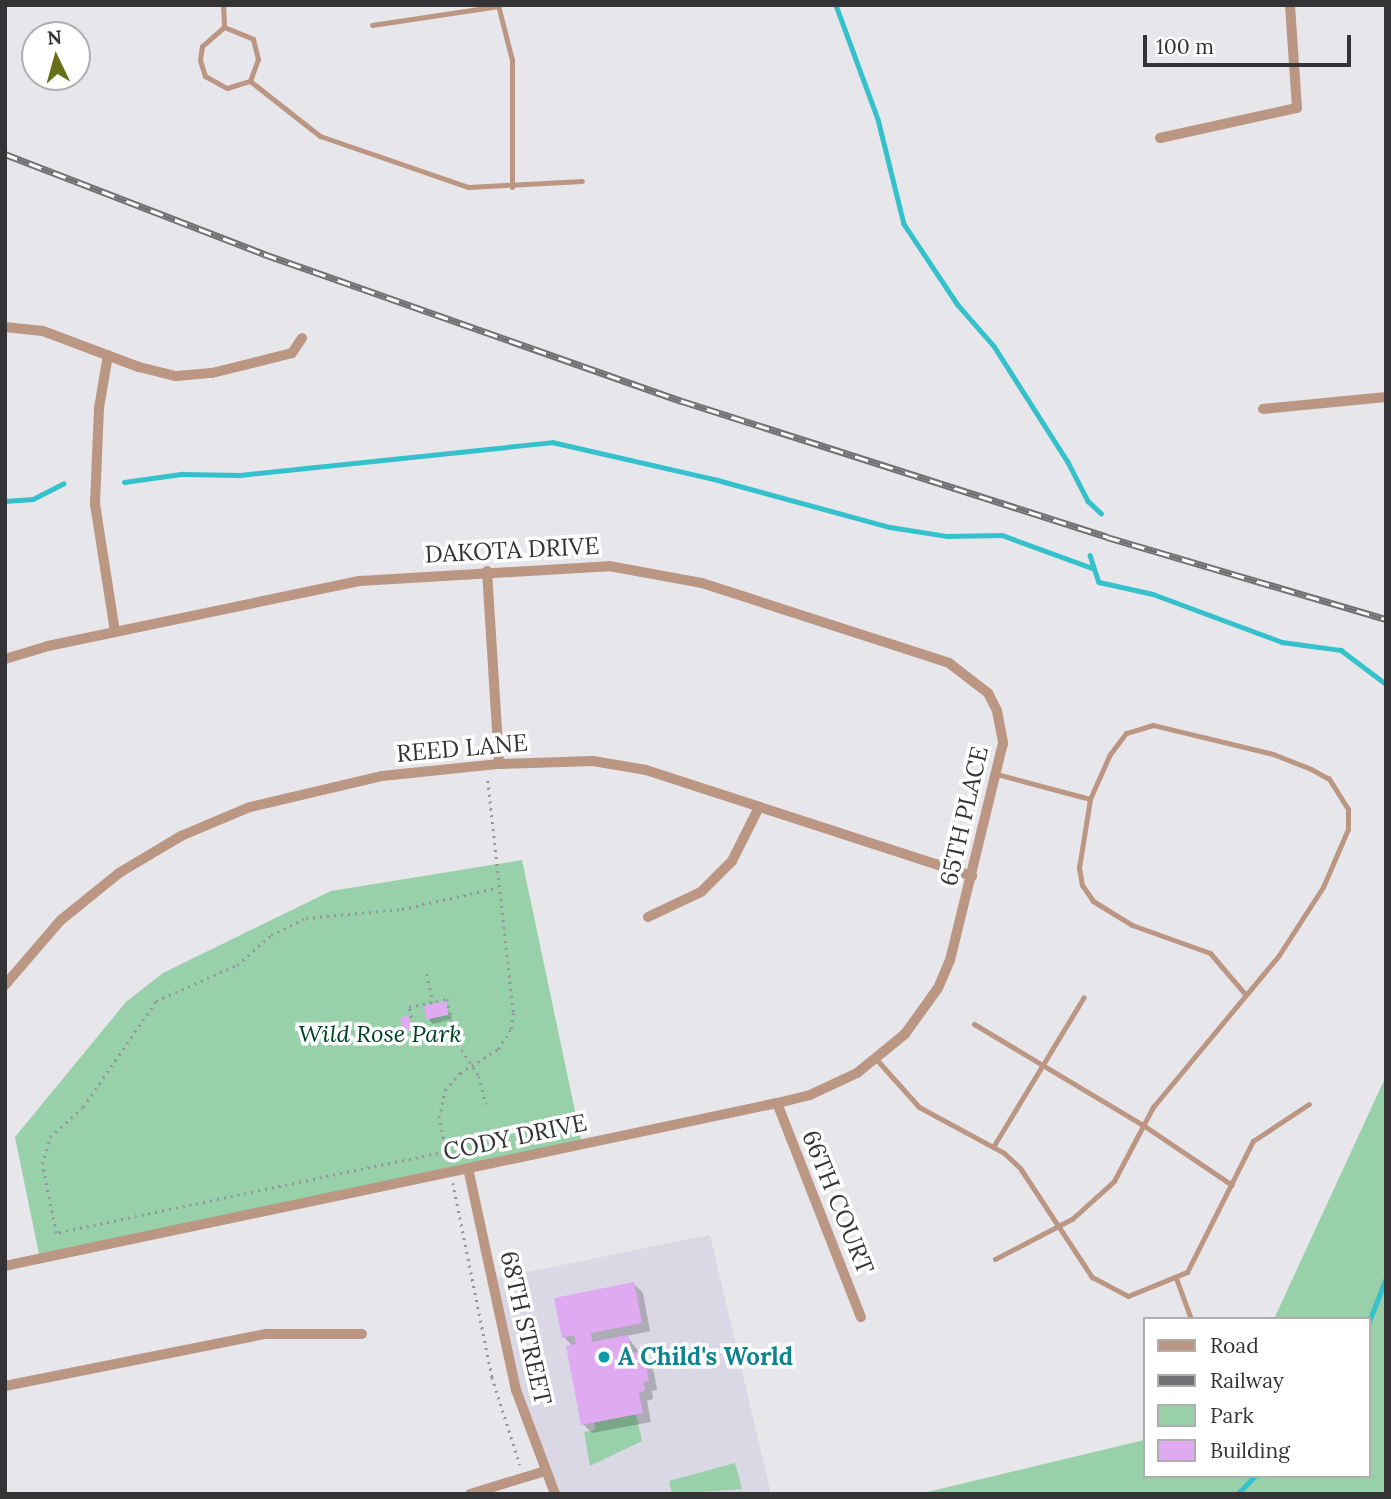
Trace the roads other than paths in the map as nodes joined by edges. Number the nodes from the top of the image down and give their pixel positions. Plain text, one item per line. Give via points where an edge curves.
1 (223, 5) edge
2 (1290, 5) edge
3 (498, 6) edge
4 (372, 25) dead end
5 (224, 27) junction
6 (250, 81) junction
7 (1160, 138) dead end
8 (582, 181) dead end
9 (512, 187) junction
10 (5, 327) edge
11 (302, 338) dead end
12 (108, 355) junction
13 (1386, 397) edge
14 (1263, 409) dead end
15 (487, 571) junction
16 (115, 631) junction
17 (5, 659) edge
18 (996, 707) joint
19 (499, 764) junction
20 (997, 774) junction
21 (1090, 799) junction
22 (758, 809) junction
23 (972, 876) junction
24 (648, 917) dead end
25 (958, 935) joint
26 (5, 985) edge
27 (1246, 995) junction
28 (1084, 997) dead end
29 (974, 1024) dead end
30 (877, 1060) junction
31 (1043, 1065) junction
32 (777, 1103) junction
33 (1309, 1104) dead end
34 (1143, 1125) junction
35 (993, 1147) junction
36 (468, 1168) junction
37 (1232, 1185) junction
38 (1061, 1224) junction
39 (995, 1259) dead end
40 (5, 1266) edge
41 (1176, 1278) junction
42 (861, 1317) dead end
43 (1190, 1317) edge
44 (362, 1334) dead end
45 (5, 1386) edge
46 (545, 1471) junction
47 (470, 1494) edge
48 (555, 1494) edge

1 - 5 lane
2 - 7 street via 1297,108
3 - 4 lane
3 - 9 lane via 511,48
5 - 6 lane via 253,39 258,59
5 - 6 lane via 202,46 205,76 227,88
6 - 9 lane via 320,136 468,187
8 - 9 lane
10 - 12 street via 43,331
11 - 12 street via 292,353 198,376 159,373
12 - 16 street via 99,408 95,504
13 - 14 street
15 - 16 street, DAKOTA DRIVE via 360,581
15 - 18 street, DAKOTA DRIVE via 609,566 679,577 949,663 977,681
15 - 19 street
16 - 17 street, DAKOTA DRIVE
18 - 20 street, 65TH PLACE via 1003,743
19 - 22 street, REED LANE via 593,761 646,770
19 - 26 street, REED LANE via 382,776 307,791 250,807 181,836 119,873 61,920
20 - 21 lane
20 - 23 street, 65TH PLACE
21 - 27 lane via 1079,868 1082,885 1093,901 1132,925 1210,953
21 - 27 lane via 1110,754 1126,733 1153,725 1273,754 1329,779 1348,809 1348,829 1323,887 1279,955
22 - 23 street, REED LANE
22 - 24 street via 732,861 701,892
23 - 25 street, 65TH PLACE
25 - 30 street, CODY DRIVE via 938,988 922,1013
27 - 34 lane
28 - 31 lane
29 - 31 lane
30 - 32 street, CODY DRIVE via 833,1086
30 - 35 lane via 919,1107
31 - 34 lane
31 - 35 lane
32 - 36 street, CODY DRIVE
32 - 42 street, 66TH COURT
33 - 37 lane via 1254,1141
34 - 37 lane
34 - 38 lane via 1114,1181
35 - 38 lane via 1020,1168
36 - 40 street, CODY DRIVE
36 - 46 street, 68TH STREET via 516,1390
37 - 41 lane via 1187,1272
38 - 39 lane
38 - 41 lane via 1092,1277 1128,1296
41 - 43 lane
44 - 45 street via 266,1334
46 - 47 street
46 - 48 street, 68TH STREET

